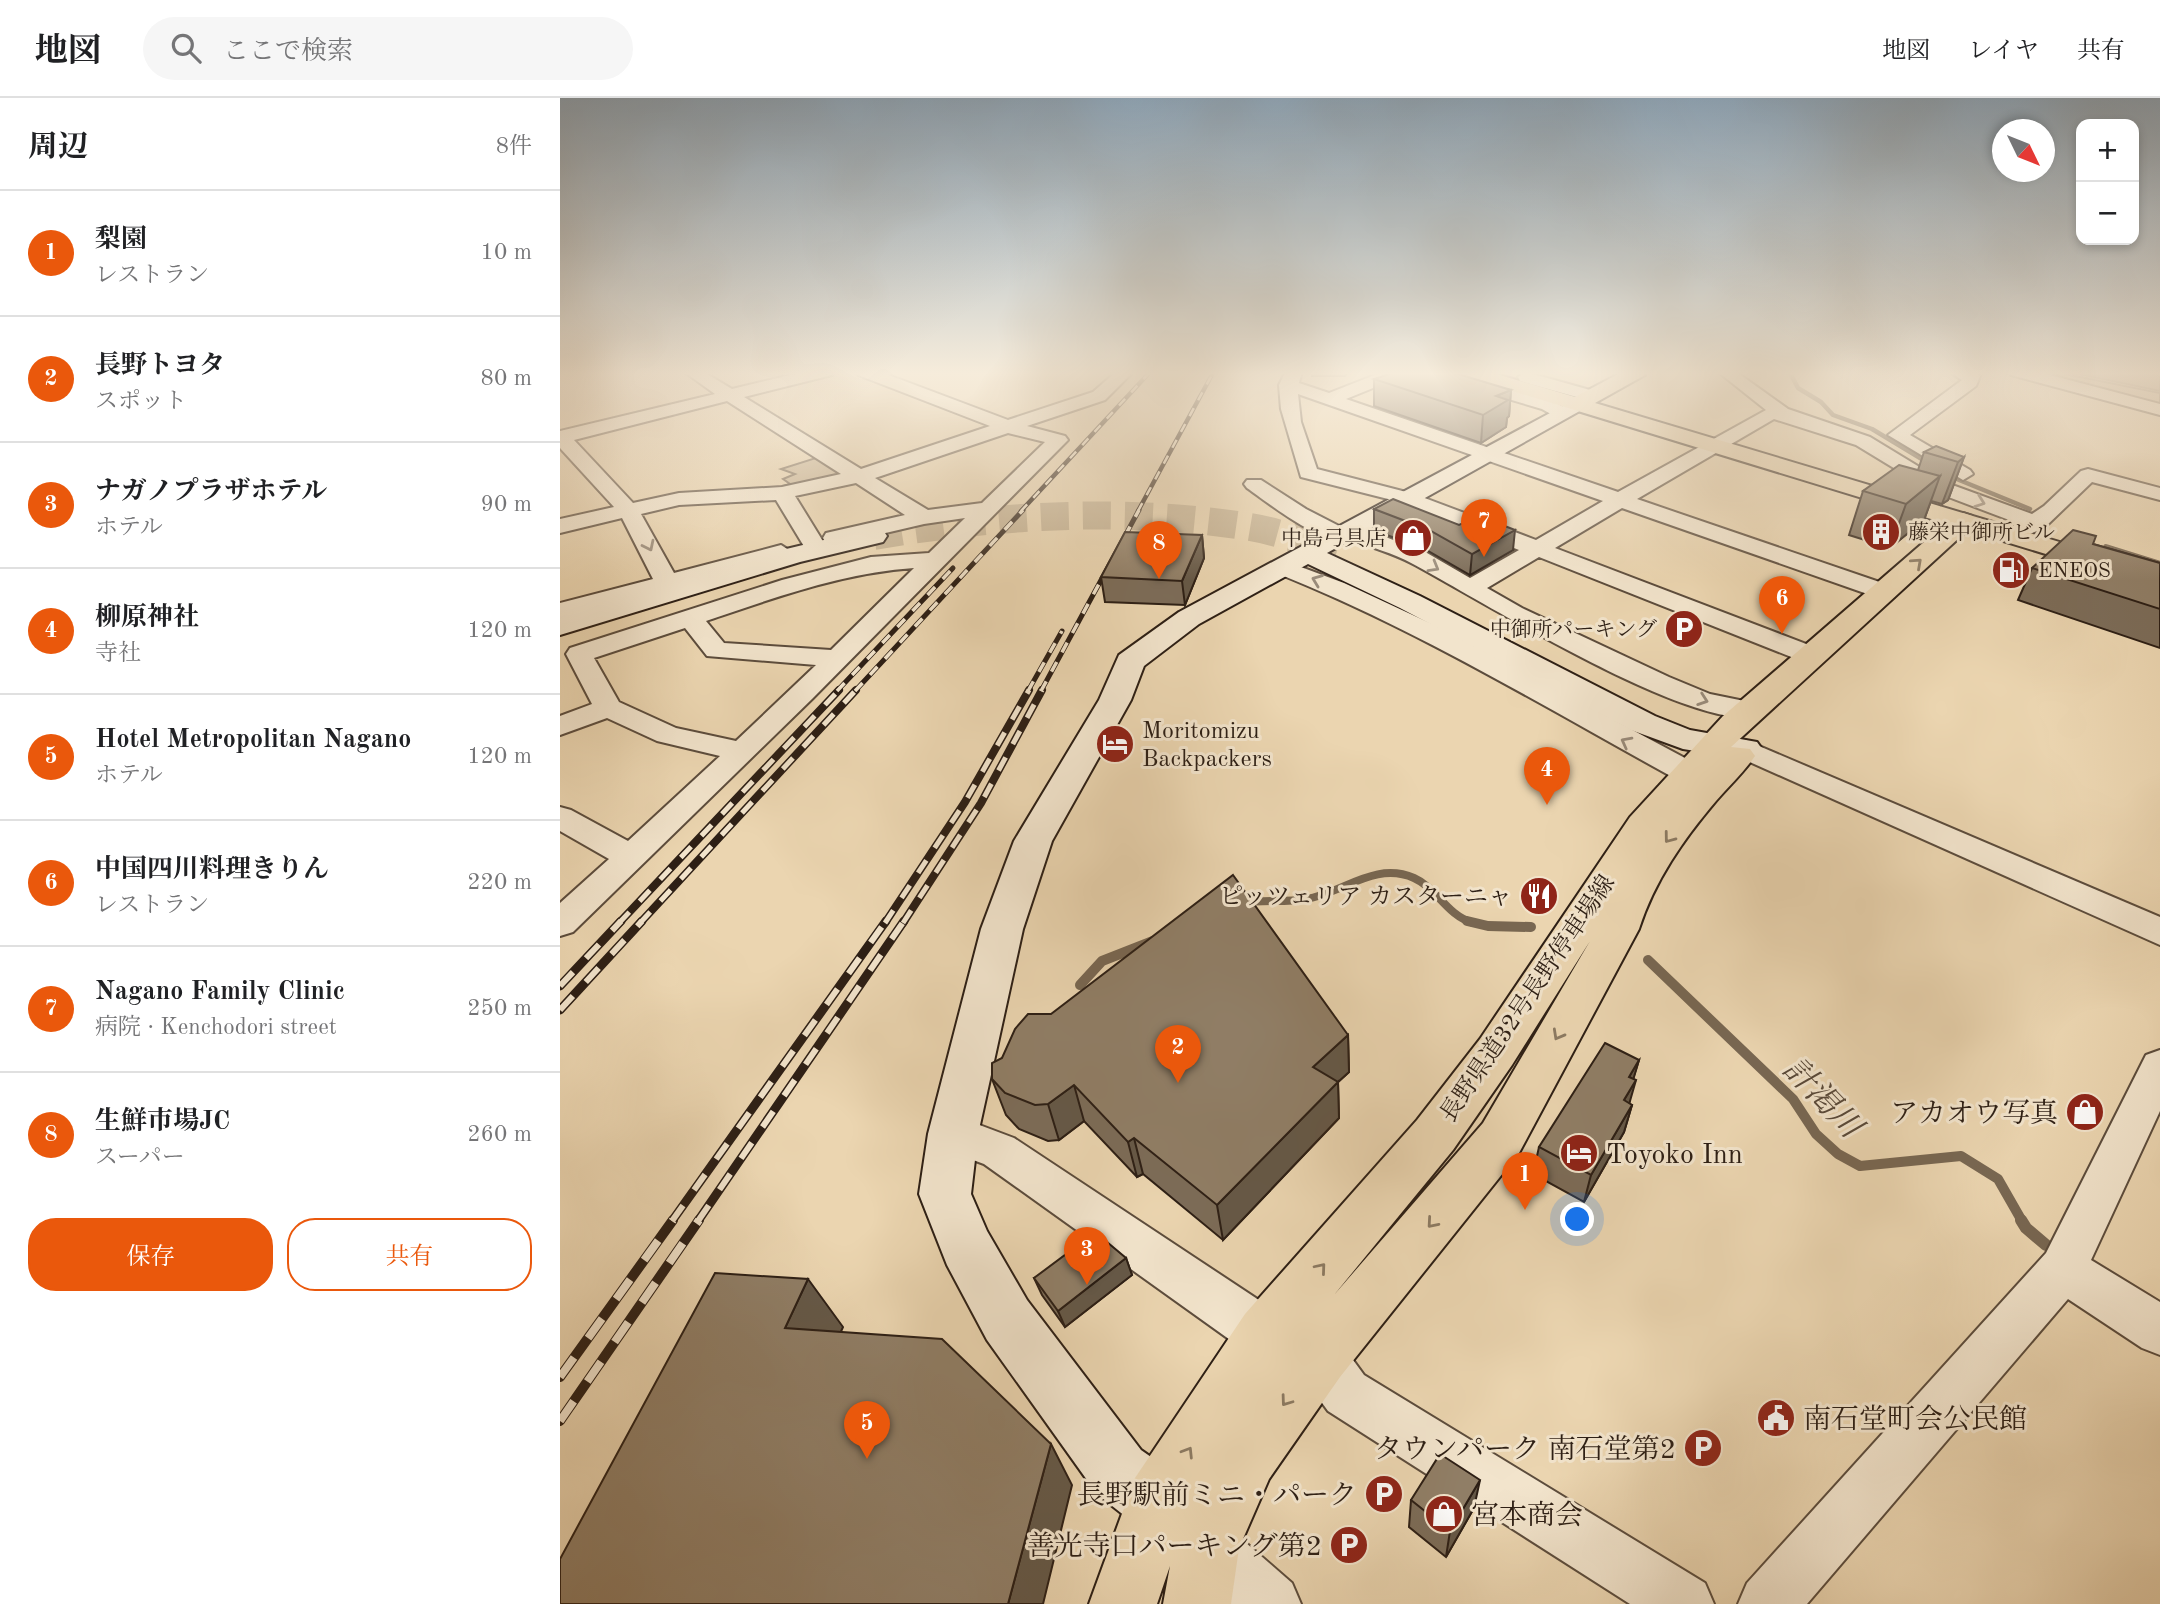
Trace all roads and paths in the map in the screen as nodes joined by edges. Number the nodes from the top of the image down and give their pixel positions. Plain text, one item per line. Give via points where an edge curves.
1 (563, 441) edge
2 (804, 441) edge
3 (967, 441) edge
4 (1057, 441) edge
5 (1291, 441) edge
6 (1452, 441) edge
7 (1511, 441) edge
8 (1702, 441) edge
9 (1721, 441) edge
10 (1863, 441) edge
11 (1908, 441) edge
12 (1714, 445) junction
13 (1488, 454) junction
14 (860, 476) junction
15 (1294, 476) junction
16 (782, 493) junction
17 (2160, 494) edge
18 (1407, 498) junction
19 (1621, 500) junction
20 (988, 509) junction
21 (628, 510) junction
22 (924, 517) junction
23 (2011, 524) junction
24 (560, 526) edge
25 (813, 543) junction
26 (1325, 549) junction
27 (1538, 549) junction
28 (933, 560) junction
29 (2160, 581) edge
30 (667, 582) junction
31 (1471, 588) junction
32 (1885, 592) junction
33 (560, 611) edge
34 (690, 618) junction
35 (560, 626) edge
36 (560, 640) edge
37 (1813, 656) junction
38 (838, 658) junction
39 (608, 708) junction
40 (560, 726) edge
41 (1723, 743) junction
42 (740, 751) junction
43 (560, 817) edge
44 (635, 854) junction
45 (560, 923) edge
46 (2160, 932) edge
47 (2160, 1067) edge
48 (953, 1134) junction
49 (2063, 1269) junction
50 (2160, 1330) edge
51 (1265, 1334) junction
52 (1319, 1356) junction
53 (1158, 1501) junction
54 (1201, 1575) edge
55 (1122, 1604) edge
56 (1271, 1604) edge
57 (1684, 1604) edge
58 (1768, 1604) edge

1 - 21 street
2 - 14 street
3 - 14 street
4 - 20 street
5 - 15 street
6 - 13 street
7 - 13 street
8 - 12 main road
9 - 12 street
10 -> 23 street
11 - 23 street via 1974,480
12 - 19 street
12 - 23 main road
13 - 18 street
13 - 19 street
14 - 16 street
14 - 22 street
15 - 18 street
15 - 26 street via 1254,484 1298,514
16 - 21 street via 679,499
16 - 25 street
17 - 23 street via 2088,475
18 - 26 street
18 - 27 street
19 - 27 street
19 - 32 street
20 - 22 street
20 - 28 street
21 - 24 street
21 -> 30 street
22 - 25 street
23 - 29 main road
32 -> 23 main road, 長野県道32号長野停車場線
23 - 41 main road, 長野県道32号長野停車場線
25 - 30 street
26 -> 31 street via 1419,558
26 - 41 street via 1410,602 1643,723 1683,739
26 - 48 street via 1189,618 1130,662 1115,700 1033,841 1002,929
27 - 31 street
27 - 37 street
28 - 34 street via 871,564
28 - 38 street
30 - 33 street
31 -> 41 street via 1659,683 1713,704
32 - 37 main road, 長野県道32号長野停車場線
34 - 38 street via 716,650
34 - 39 street via 579,654
35 - 36 street via 791,556 873,543
37 - 41 main road, 長野県道32号長野停車場線
38 - 42 street
39 - 40 street
39 - 42 street via 667,734
41 - 46 street
51 -> 41 main road, 長野県道32号長野停車場線 via 1435,1135 1496,1052 1643,826
41 -> 52 main road, 長野県道32号長野停車場線 via 1678,827 1624,904 1618,929 1501,1138
42 - 44 street
43 - 44 street via 619,851
44 - 45 street
47 - 49 street
48 - 51 street via 999,1150
48 - 53 street via 945,1194 966,1247 1007,1320 1119,1472
49 - 50 street
49 - 58 street
53 -> 51 main road, 長野県道32号長野停車場線
52 -> 54 main road, 長野県道32号長野停車場線 via 1247,1457
52 - 57 street via 1346,1393
53 - 54 street
53 - 55 main road, 長野県道32号長野停車場線
54 - 56 street

